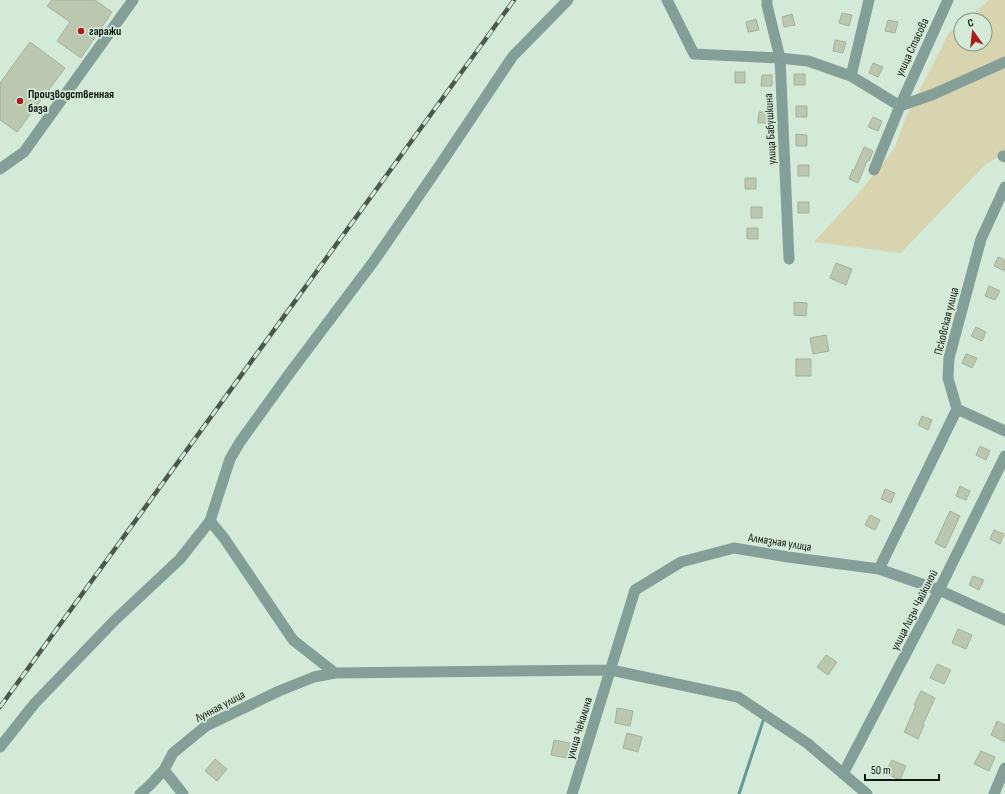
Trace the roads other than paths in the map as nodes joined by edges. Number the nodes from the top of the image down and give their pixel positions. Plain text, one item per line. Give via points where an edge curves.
1 (133, 0) edge
2 (568, 0) edge
3 (667, 0) edge
4 (767, 0) edge
5 (869, 0) edge
6 (948, 0) edge
7 (780, 58) junction
8 (1005, 62) edge
9 (851, 76) junction
10 (900, 106) junction
11 (0, 168) edge
12 (874, 170) dead end
13 (1005, 186) edge
14 (789, 259) dead end
15 (957, 409) junction
16 (1005, 431) edge
17 (1005, 456) edge
18 (210, 521) junction
19 (879, 569) junction
20 (939, 590) junction
21 (1005, 620) edge
22 (611, 670) junction
23 (335, 673) junction
24 (0, 747) edge
25 (1005, 768) edge
26 (164, 770) junction
27 (843, 774) junction
28 (140, 794) edge
29 (183, 794) edge
30 (572, 794) edge
31 (867, 794) edge
32 (994, 794) edge

1 - 11 street via 24,152
2 - 18 street via 513,56 374,261 240,442 230,459
3 - 7 street via 694,54
4 - 7 street, улица Бабушкина via 766,5
5 - 9 street
6 - 10 street, улица Стасова
7 - 9 street via 808,61
7 - 14 street, улица Бабушкина
8 - 10 street via 934,94
9 - 10 street
10 - 12 street, улица Стасова
13 - 15 street, Псковская улица via 981,239 949,358 948,378
15 - 16 street
15 - 19 street
17 - 20 street, улица Лизы Чайкиной
18 - 23 street via 293,640
18 - 24 street via 180,560 94,641 35,703
19 - 20 street, Алмазная улица
19 - 22 street, Алмазная улица via 734,548 681,562 635,590
20 - 21 street, Алмазная улица
20 - 27 street, улица Лизы Чайкиной
22 - 23 street, Лунная улица
22 - 27 street, Лунная улица via 738,697 808,743
22 - 30 street, улица Чекалина
23 - 26 street, Лунная улица via 314,677 279,691 206,726 173,753
25 - 32 street
26 - 28 street, Лунная улица
26 - 29 street
27 - 31 street, Лунная улица

